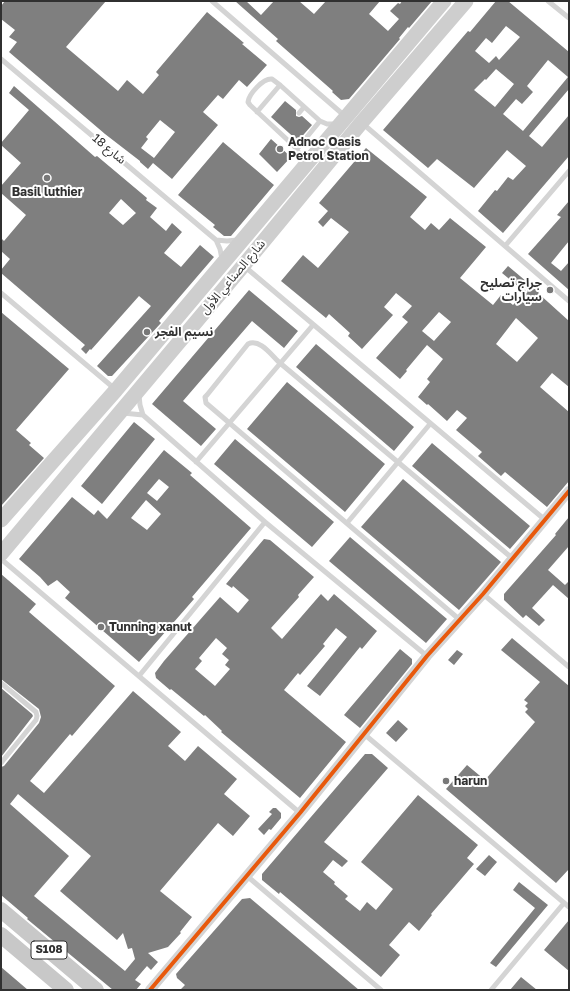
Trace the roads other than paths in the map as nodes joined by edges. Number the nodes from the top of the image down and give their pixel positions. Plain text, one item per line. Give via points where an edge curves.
1 (212, 1) edge
2 (444, 1) edge
3 (466, 1) edge
4 (548, 1) edge
5 (569, 18) edge
6 (1, 59) edge
7 (280, 85) junction
8 (304, 107) junction
9 (257, 112) junction
10 (299, 113) dead end
11 (320, 121) junction
12 (344, 121) junction
13 (361, 123) junction
14 (285, 129) dead end
15 (281, 134) junction
16 (297, 149) junction
17 (304, 167) junction
18 (569, 171) edge
19 (243, 238) junction
20 (216, 240) junction
21 (505, 246) junction
22 (222, 264) junction
23 (243, 266) junction
24 (1, 293) edge
25 (569, 301) edge
26 (313, 325) junction
27 (280, 364) junction
28 (140, 389) junction
29 (116, 390) junction
30 (119, 414) junction
31 (143, 415) junction
32 (230, 423) junction
33 (430, 424) junction
34 (196, 462) junction
35 (398, 462) junction
36 (569, 491) edge
37 (544, 519) junction
38 (1, 520) edge
39 (265, 522) junction
40 (347, 523) junction
41 (1, 554) edge
42 (512, 558) junction
43 (1, 559) edge
44 (483, 594) junction
45 (460, 620) junction
46 (427, 656) junction
47 (569, 667) edge
48 (139, 676) junction
49 (1, 683) edge
50 (364, 734) junction
51 (1, 763) edge
52 (300, 813) junction
53 (247, 876) junction
54 (564, 903) junction
55 (569, 907) edge
56 (1, 910) edge
57 (1, 935) edge
58 (66, 990) edge
59 (96, 990) edge
60 (150, 990) edge
61 (381, 990) edge
62 (491, 990) edge

1 - 12 lane
2 - 12 main road, شارع الصناعي الأول
3 - 13 main road, شارع الصناعي الأول
4 - 5 lane
6 - 20 lane, شارع 18
7 - 8 lane
7 - 9 lane
7 - 9 lane via 272,79 263,82 248,100
8 - 10 lane
8 - 11 lane
9 - 15 lane
11 - 12 lane via 328,124
11 - 16 lane
12 - 17 main road, شارع الصناعي الأول
13 - 21 lane
13 - 23 main road, شارع الصناعي الأول
14 - 15 lane
15 - 16 lane
16 - 17 lane
17 - 19 main road, شارع الصناعي الأول
18 - 21 lane
19 - 20 lane via 233,241
19 - 22 main road, شارع الصناعي الأول
20 - 22 lane
21 - 25 lane
22 - 29 main road, شارع الصناعي الأول
23 - 26 lane
23 - 28 main road, شارع الصناعي الأول
24 - 29 lane
26 - 27 lane
26 - 33 lane
27 - 32 lane
27 - 32 lane via 259,344 248,344 205,397 206,403
27 - 35 lane
28 - 30 main road, شارع الصناعي الأول
28 - 31 lane
29 - 38 main road, شارع الصناعي الأول
30 - 31 lane
30 - 41 main road, شارع الصناعي الأول
31 - 34 lane
32 - 34 lane
32 - 40 lane
33 - 35 lane
33 - 37 lane
34 - 39 lane
35 - 40 lane
35 - 42 lane
36 - 37 street
37 - 42 street
39 - 46 lane
39 - 48 lane
40 - 45 lane
42 - 44 street
43 - 48 lane
44 - 45 street
44 - 47 lane
45 - 46 street
46 - 50 street
48 - 52 lane
49 - 51 lane via 36,712 37,716
50 - 52 street
50 - 54 lane
52 - 53 street
53 - 60 street
53 - 61 lane
54 - 55 lane
54 - 62 lane
56 - 59 main road, S108
57 - 58 main road, S108

